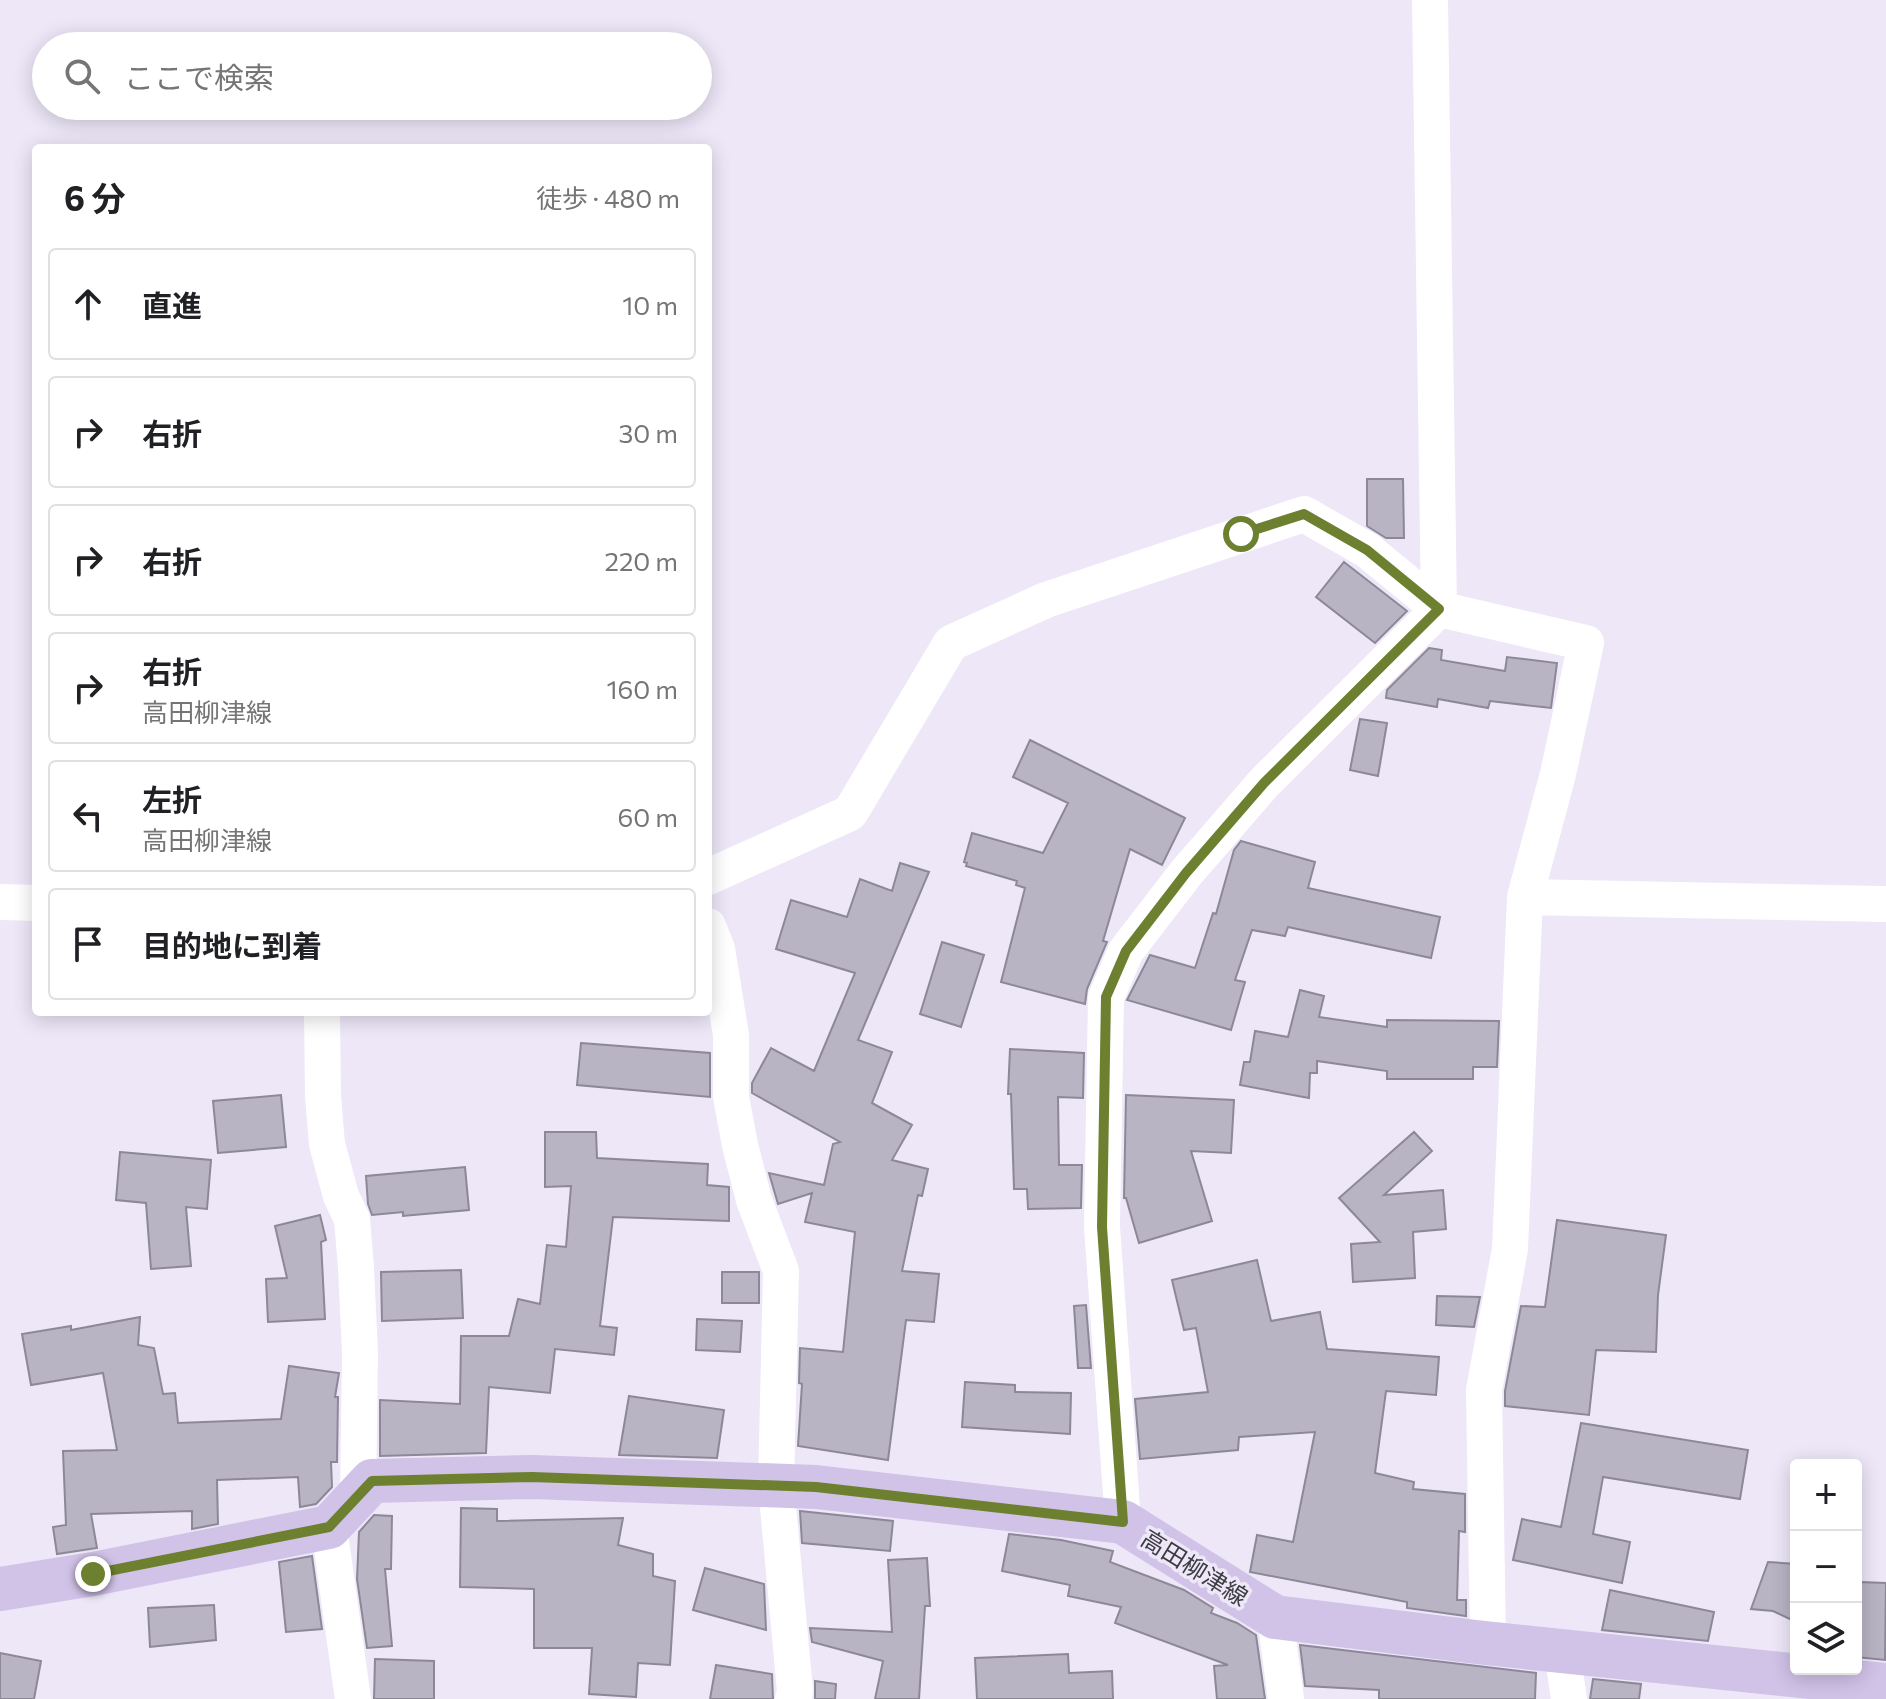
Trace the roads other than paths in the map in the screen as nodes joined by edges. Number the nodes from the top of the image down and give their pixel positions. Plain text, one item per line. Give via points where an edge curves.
1 (1430, 0) edge
2 (1439, 609) junction
3 (712, 875) edge
4 (1525, 897) junction
5 (0, 902) edge
6 (32, 903) edge
7 (1886, 904) edge
8 (712, 936) edge
9 (322, 1016) edge
10 (776, 1485) junction
11 (358, 1496) junction
12 (1123, 1522) junction
13 (329, 1527) junction
14 (0, 1589) edge
15 (1275, 1617) junction
16 (1488, 1643) junction
17 (1562, 1651) junction
18 (1886, 1685) edge
19 (353, 1699) edge
20 (793, 1699) edge
21 (1286, 1699) edge
22 (1569, 1699) edge

1 - 2 street
2 - 3 street via 1367,550 1304,514 1046,600 951,643 850,813
2 - 4 street via 1586,643
2 - 12 street via 1264,783 1196,861 1126,951 1106,997 1102,1227
4 - 7 street
4 - 16 street via 1510,1249 1484,1390
5 - 6 street
8 - 10 street via 731,1035 731,1097 740,1145 781,1271
9 - 11 street via 327,1144 352,1219 356,1268
10 - 11 main road, 高田柳津線 via 532,1477 401,1480 372,1481
10 - 12 main road, 高田柳津線
10 - 20 street
11 - 13 main road, 高田柳津線
12 - 15 main road, 高田柳津線
13 - 14 main road
13 - 19 street
15 - 16 main road, 高田柳津線
15 - 21 street
16 - 17 main road, 高田柳津線
17 - 18 main road, 高田柳津線
17 - 22 street

